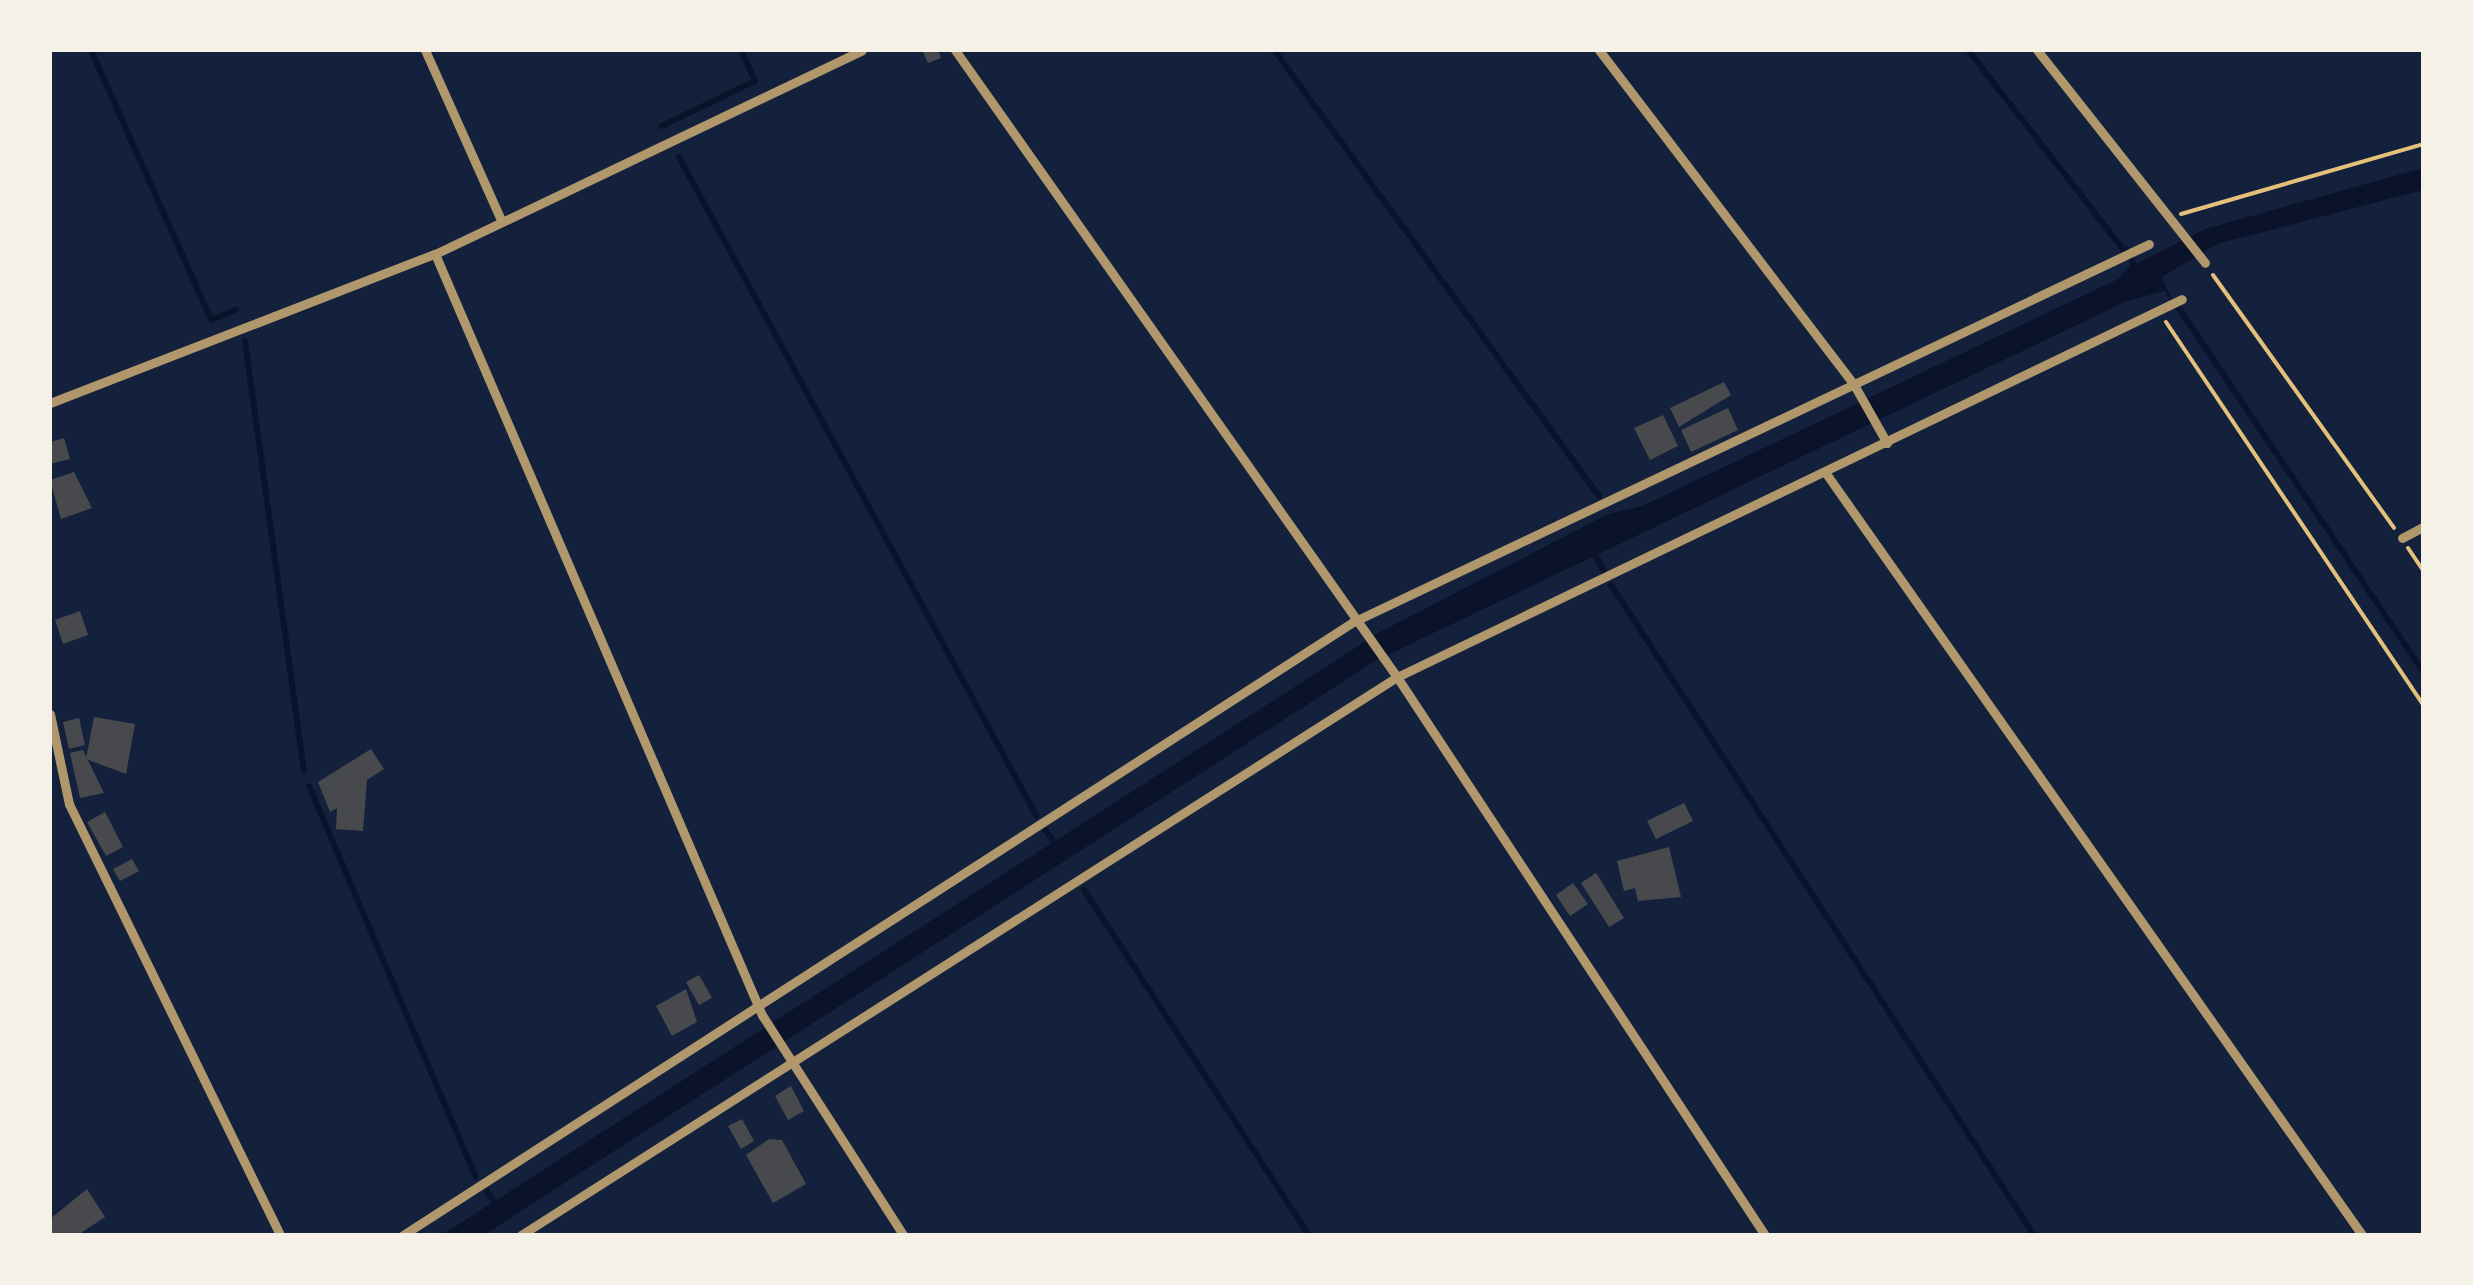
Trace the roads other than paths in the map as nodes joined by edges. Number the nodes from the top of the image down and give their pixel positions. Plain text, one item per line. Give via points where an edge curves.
1 (425, 50) edge
2 (862, 50) edge
3 (955, 50) edge
4 (1599, 50) edge
5 (2037, 50) edge
6 (502, 222) junction
7 (2149, 244) dead end
8 (435, 254) junction
9 (2205, 263) road end
10 (2182, 298) dead end
11 (1853, 382) junction
12 (50, 403) edge
13 (1887, 443) junction
14 (1824, 472) junction
15 (2423, 527) edge
16 (2402, 538) road end
17 (1352, 622) junction
18 (1397, 677) junction
19 (50, 714) edge
20 (760, 1010) junction
21 (790, 1059) junction
22 (280, 1235) edge
23 (402, 1235) edge
24 (521, 1235) edge
25 (902, 1235) edge
26 (1765, 1235) edge
27 (2362, 1235) edge

1 - 6 street
2 - 6 street
3 - 17 street
4 - 11 street
5 - 9 street
6 - 8 street
7 - 11 street
8 - 12 street
8 - 20 street
10 - 13 street
11 - 13 street
11 - 17 street
13 - 14 street
14 - 18 street
14 - 27 street
15 - 16 street
17 - 18 street
17 - 20 street
18 - 21 street
18 - 26 street
19 - 22 street via 69,804
20 - 21 street
20 - 23 street
21 - 24 street
21 - 25 street

